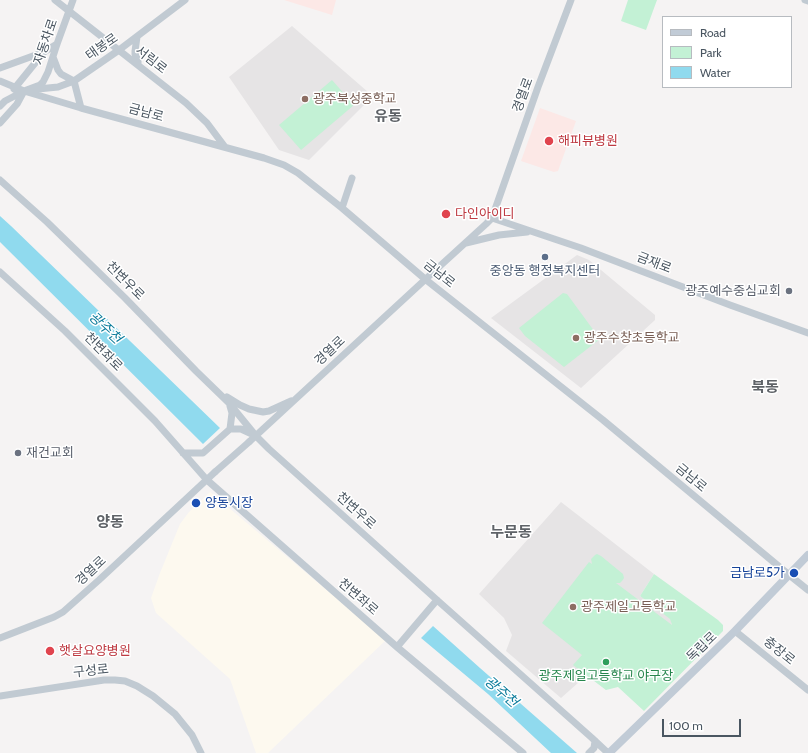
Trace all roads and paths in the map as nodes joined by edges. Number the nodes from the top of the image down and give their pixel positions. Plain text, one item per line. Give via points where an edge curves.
1 (55, 0) edge
2 (72, 0) edge
3 (185, 0) edge
4 (571, 0) edge
5 (805, 0) edge
6 (808, 2) edge
7 (69, 11) junction
8 (137, 36) junction
9 (57, 44) junction
10 (119, 50) junction
11 (44, 52) junction
12 (53, 57) junction
13 (138, 65) junction
14 (0, 68) edge
15 (0, 81) edge
16 (74, 81) junction
17 (15, 87) junction
18 (24, 91) junction
19 (2, 103) edge
20 (81, 108) junction
21 (0, 123) edge
22 (225, 147) junction
23 (352, 178) dead end
24 (0, 180) edge
25 (342, 208) junction
26 (492, 218) junction
27 (531, 231) junction
28 (464, 244) junction
29 (0, 272) edge
30 (425, 279) junction
31 (808, 332) edge
32 (216, 390) junction
33 (298, 397) junction
34 (229, 403) junction
35 (230, 429) junction
36 (256, 436) junction
37 (183, 453) junction
38 (207, 480) junction
39 (808, 555) edge
40 (788, 574) junction
41 (808, 590) edge
42 (437, 600) junction
43 (735, 631) junction
44 (0, 638) edge
45 (398, 648) junction
46 (808, 690) edge
47 (0, 696) edge
48 (593, 747) edge
49 (201, 753) edge
50 (523, 753) edge
51 (608, 753) edge

1 - 7 street, 서림로
2 - 7 street, 자동차로
3 - 8 street, 태봉로
4 - 26 street, 경열로
5 - 6 street
7 - 9 street, 자동차로
7 - 10 street, 서림로
8 - 10 street, 태봉로
8 - 13 street via 135,54
9 - 11 street
9 - 12 street, 자동차로
10 - 13 street, 서림로
10 - 16 street, 태봉로
11 - 14 street
11 - 17 street
12 - 16 street via 61,74
12 - 18 street, 자동차로 via 43,82
13 - 22 street, 서림로 via 207,123
15 - 17 street, 금남로
16 - 18 street, 태봉로 via 58,87
16 - 20 street
17 - 18 street, 금남로
17 - 19 street
18 - 19 street, 자동차로
18 - 20 street, 금남로
18 - 21 street via 17,104
20 - 22 street, 금남로
22 - 25 street, 금남로 via 284,165
23 - 25 street
24 - 32 street, 천변우로 via 92,265
25 - 30 street, 금남로
26 - 27 street, 금재로
26 - 28 street, 경열로
27 - 28 street via 499,235
27 - 31 street, 금재로
28 - 30 street, 경열로
29 - 37 street, 천변좌로 via 65,331 155,421
30 - 33 street, 경열로
30 - 40 street, 금남로 via 603,420
32 - 33 street via 240,405 263,412
32 - 34 street, 천변우로
33 - 36 street, 경열로
34 - 35 street via 232,413
34 - 36 street, 천변우로
35 - 36 street via 241,429
35 - 37 street via 202,453
36 - 38 street, 경열로, bridge
36 - 42 street, 천변우로
37 - 38 street, 천변좌로
38 - 44 street, 경열로 via 67,610
38 - 45 street, 천변좌로
39 - 40 main road, 독립로
40 - 41 street, 금남로
40 - 43 main road, 독립로
42 - 45 street
42 - 48 street, 천변우로
43 - 46 street, 충장로
43 - 51 main road, 독립로
45 - 50 street, 천변좌로
47 - 49 street, 구성로 via 104,680 125,682 153,696 175,714 192,735
48 - 51 street, 천변우로

